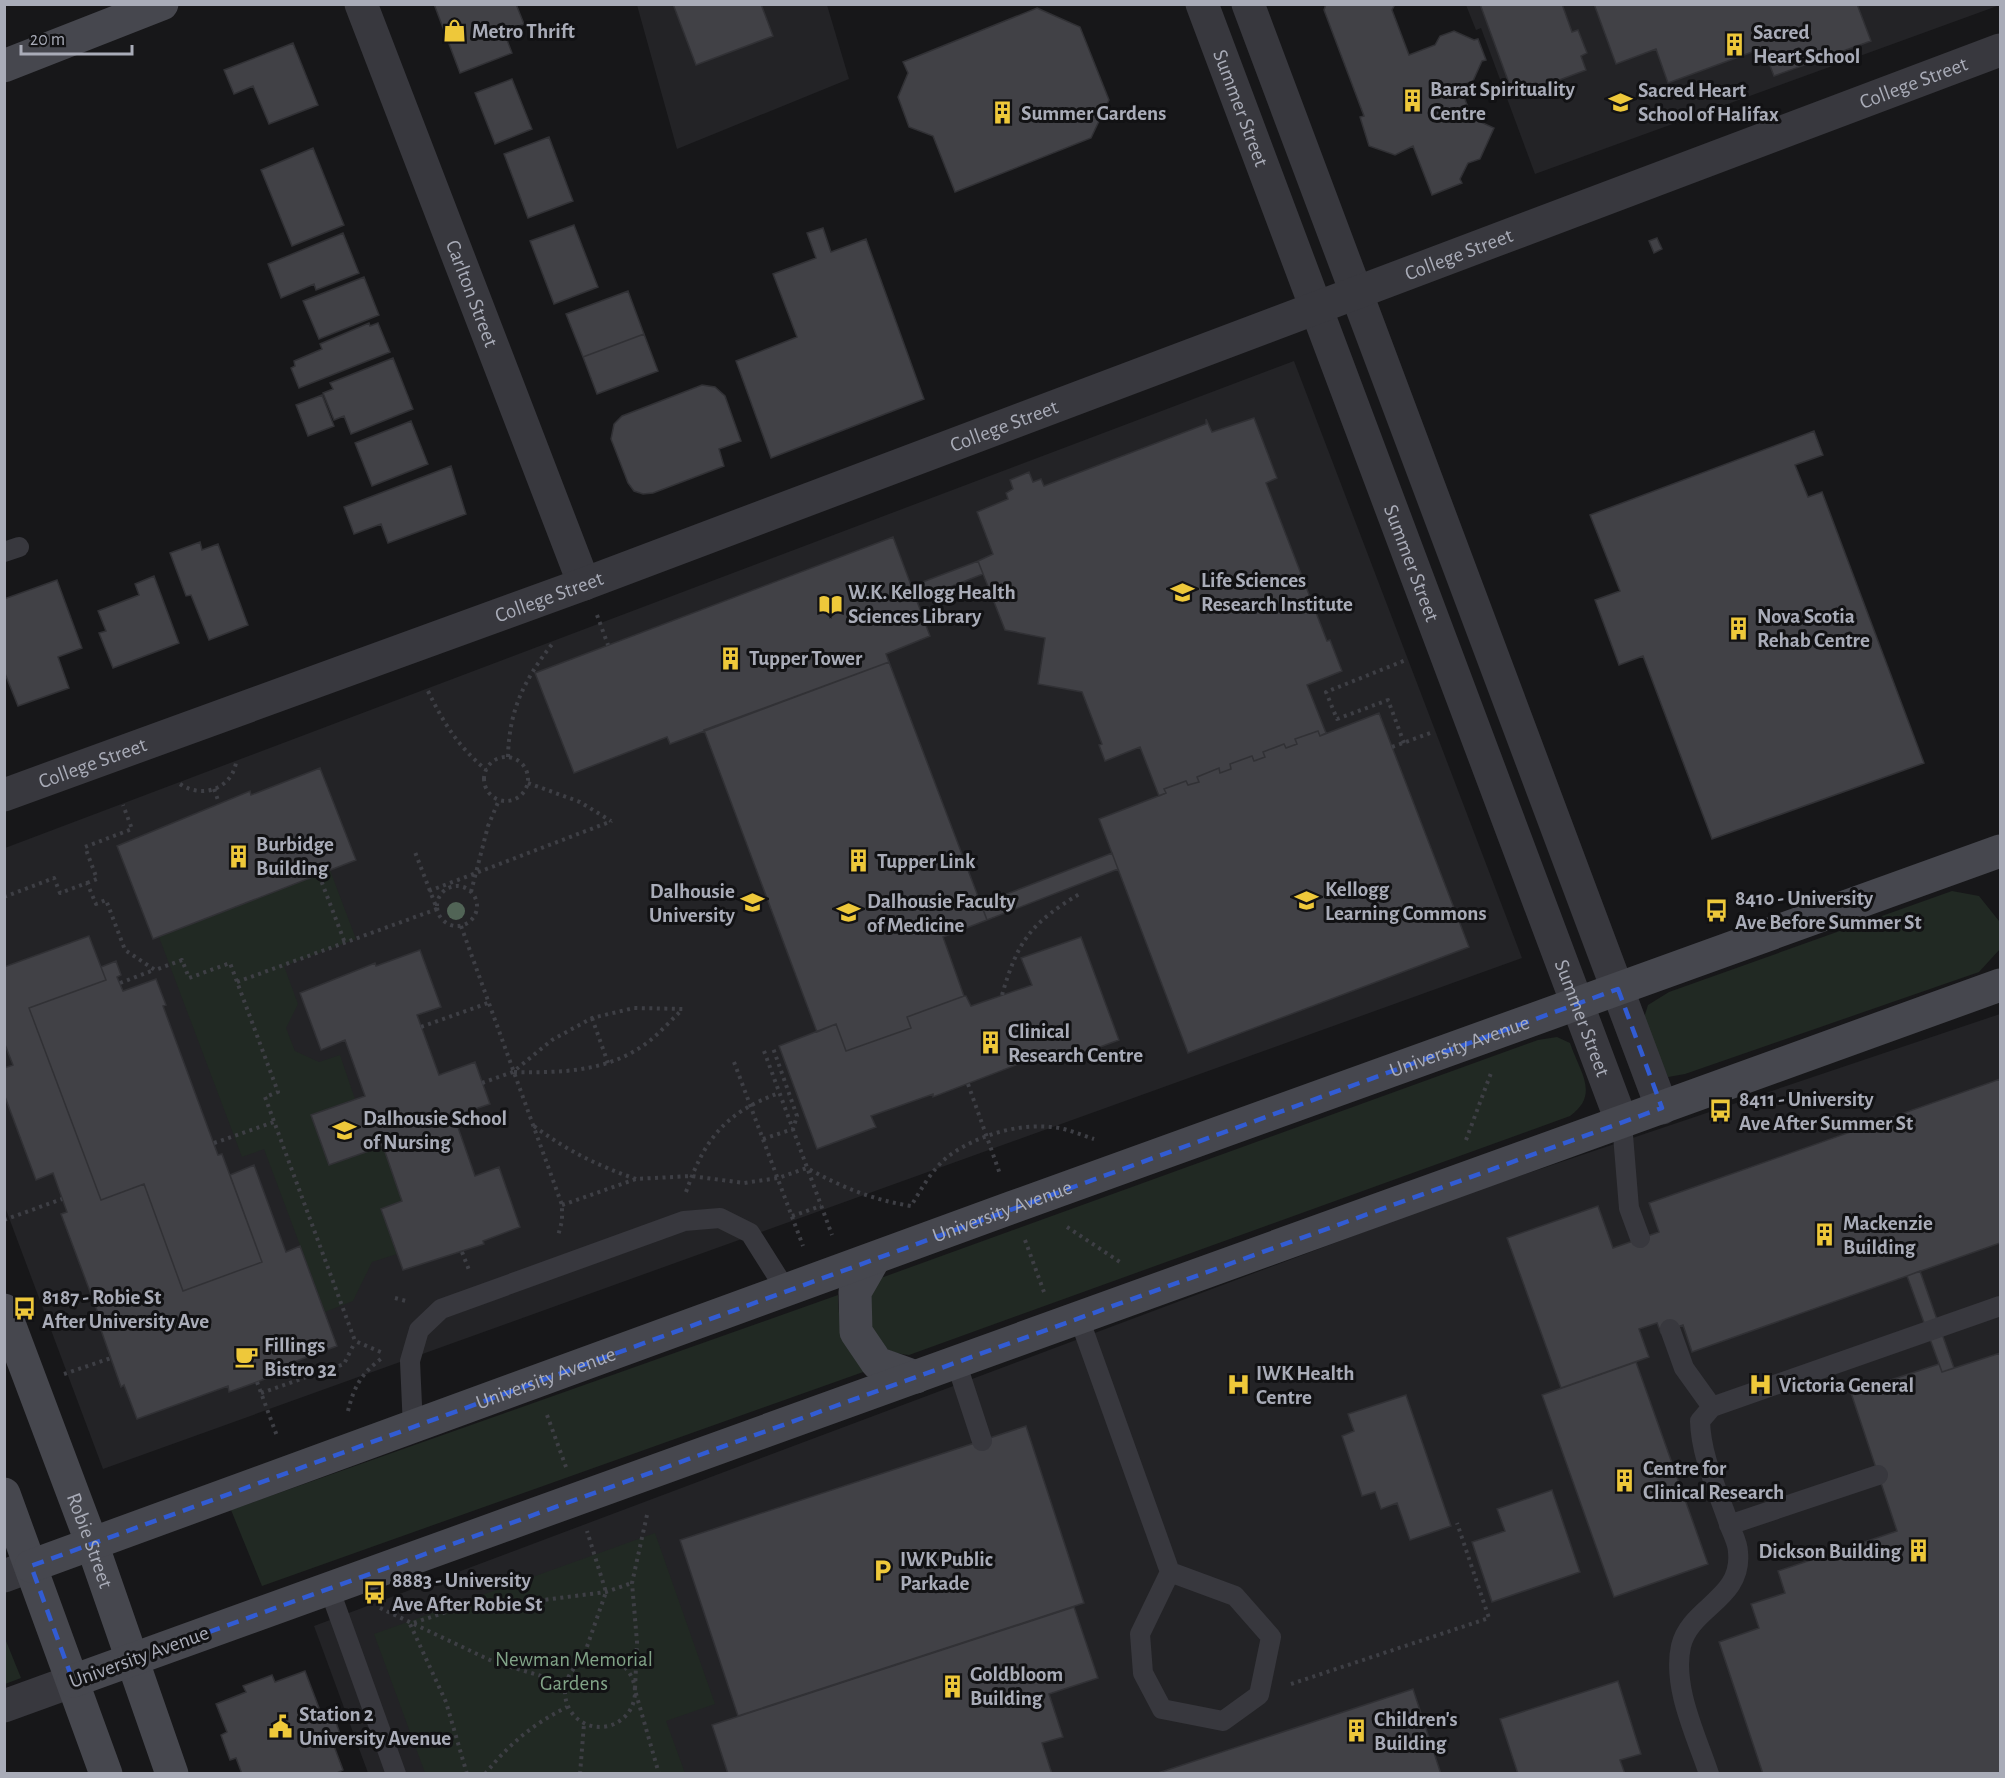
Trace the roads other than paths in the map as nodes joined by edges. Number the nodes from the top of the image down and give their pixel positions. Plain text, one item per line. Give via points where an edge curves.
1 (162, 4) edge
2 (361, 4) edge
3 (1202, 4) edge
4 (1248, 4) edge
5 (119, 12) edge
6 (2001, 50) edge
7 (4, 66) edge
8 (1356, 293) junction
9 (1316, 308) junction
10 (584, 584) junction
11 (4, 795) edge
12 (2000, 852) edge
13 (2001, 985) edge
14 (1618, 989) junction
15 (1577, 1004) junction
16 (1662, 1108) junction
17 (1622, 1122) junction
18 (1640, 1238) dead end
19 (874, 1258) junction
20 (786, 1290) junction
21 (2001, 1306) edge
22 (4, 1310) edge
23 (1079, 1318) junction
24 (1670, 1329) dead end
25 (956, 1362) junction
26 (916, 1377) junction
27 (1712, 1407) junction
28 (413, 1428) junction
29 (982, 1441) dead end
30 (1878, 1475) dead end
31 (4, 1494) edge
32 (1729, 1525) junction
33 (92, 1544) junction
34 (18, 1571) edge
35 (1170, 1572) junction
36 (329, 1588) junction
37 (130, 1659) junction
38 (73, 1681) junction
39 (4, 1706) edge
40 (106, 1773) edge
41 (172, 1773) edge
42 (396, 1773) edge
43 (1709, 1773) edge

1 - 5 street
2 - 10 street, Carlton Street
3 - 9 street, Summer Street
4 - 8 street, Summer Street
5 - 7 street
6 - 8 street, College Street
8 - 9 street, College Street
8 - 14 street, Summer Street
9 - 10 street, College Street
9 - 15 street, Summer Street
10 - 11 street, College Street
12 - 14 street, University Avenue
13 - 16 street, University Avenue
14 - 15 street, University Avenue
14 - 16 street, Summer Street
15 - 17 street, Summer Street
15 - 19 street, University Avenue
16 - 17 street, University Avenue
17 - 18 lane via 1629,1208
17 - 23 street, University Avenue
19 - 20 street, University Avenue
19 - 26 street via 855,1292 856,1332 877,1363
20 - 28 street, University Avenue
20 - 28 lane via 750,1233 720,1218 684,1221 441,1310 419,1330 410,1361
21 - 27 lane
22 - 33 street, Robie Street
23 - 25 street, University Avenue
23 - 35 lane
24 - 27 lane via 1684,1368
25 - 26 street, University Avenue
25 - 29 lane
26 - 36 street, University Avenue
27 - 32 lane via 1700,1421 1700,1441
28 - 33 street, University Avenue
30 - 32 lane
31 - 34 street
32 - 43 lane via 1738,1551 1736,1577 1696,1620 1681,1643 1678,1670
33 - 34 street, University Avenue
33 - 37 street, Robie Street
34 - 38 street
35 - 35 lane via 1140,1634 1143,1673 1162,1709 1223,1721 1259,1695 1271,1637 1235,1596
36 - 37 street, University Avenue
36 - 42 lane
37 - 38 street, University Avenue
37 - 41 street, Robie Street
38 - 39 street, University Avenue
38 - 40 street

